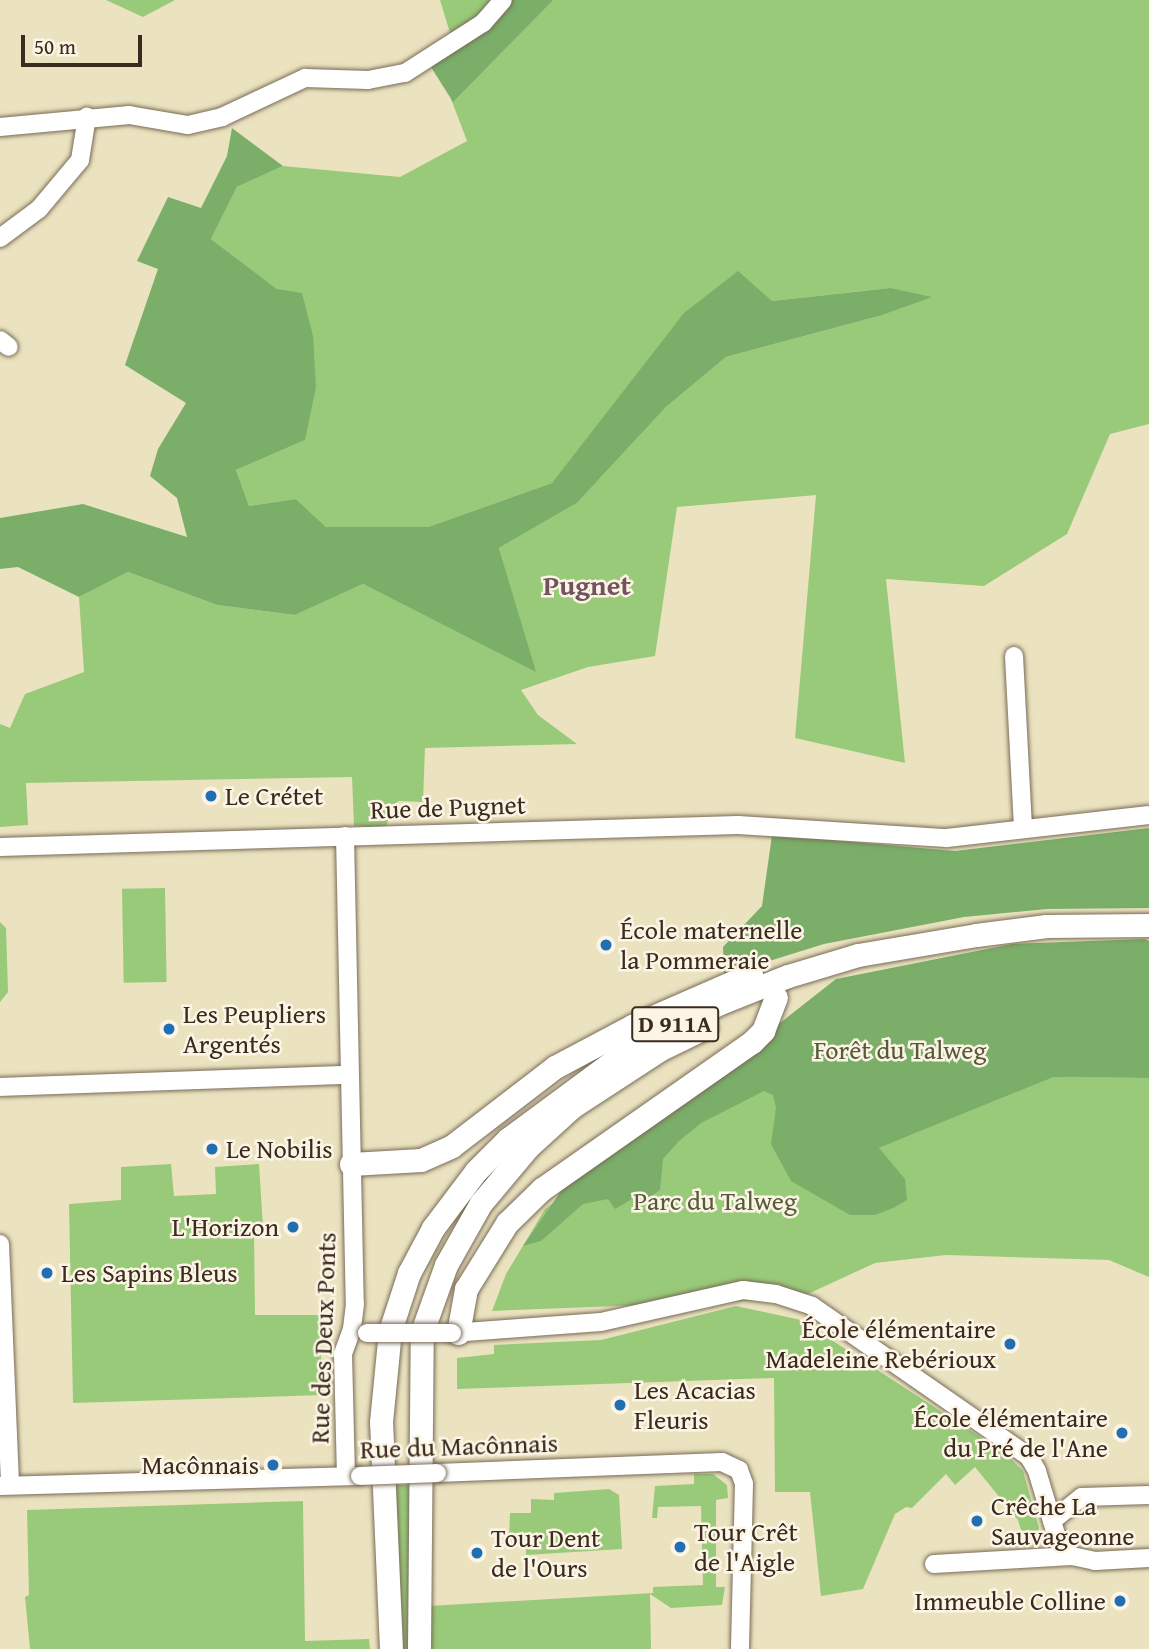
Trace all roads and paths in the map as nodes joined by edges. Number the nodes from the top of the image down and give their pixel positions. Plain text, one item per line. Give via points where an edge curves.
1 (503, 0) edge
2 (87, 117) junction
3 (0, 127) edge
4 (0, 238) edge
5 (1014, 656) dead end
6 (1149, 815) edge
7 (1023, 829) junction
8 (345, 836) junction
9 (0, 848) edge
10 (1149, 925) edge
11 (910, 947) junction
12 (776, 997) junction
13 (347, 1075) junction
14 (0, 1087) edge
15 (351, 1164) junction
16 (0, 1244) edge
17 (360, 1331) junction
18 (455, 1333) junction
19 (353, 1476) junction
20 (5, 1485) edge
21 (1149, 1495) edge
22 (1052, 1521) junction
23 (1072, 1556) junction
24 (1149, 1558) edge
25 (934, 1564) dead end
26 (391, 1649) edge
27 (419, 1649) edge
28 (740, 1649) edge

1 - 2 street via 483,23 405,73 368,80 305,78 222,117 188,125 129,116
2 - 3 street
2 - 4 street via 80,160 39,209
5 - 7 street
6 - 7 street, Rue de Pugnet
7 - 8 street, Rue de Pugnet via 947,838 738,825
8 - 9 street, Rue de Pugnet
8 - 13 street, Rue des Deux Ponts
10 - 11 main road, D 911A via 1046,926
11 - 12 main road, D 911A via 870,966
11 - 15 main road via 856,943 714,988 555,1067 452,1146 421,1160
11 - 26 main road, D 911A via 858,955 788,976 666,1029 559,1097 508,1139 455,1197 409,1273 385,1361 381,1422
12 - 18 main road via 763,1031 752,1042 560,1176 507,1223 466,1289
12 - 27 main road, D 911A via 659,1050 572,1107 528,1147 461,1233 422,1332
13 - 14 street
13 - 15 street, Rue des Deux Ponts
15 - 17 street, Rue des Deux Ponts
16 - 20 street
17 - 18 street, bridge
17 - 19 street, Rue des Deux Ponts via 343,1354
18 - 22 street via 601,1322 743,1290 776,1294 812,1306 1019,1449 1037,1471
19 - 20 street, Rue du Macônnais
19 - 28 street, Rue du Macônnais, bridge via 722,1462 739,1470 744,1484
21 - 22 street via 1082,1497
22 - 23 street via 1058,1541
23 - 24 street via 1095,1562
23 - 25 street

